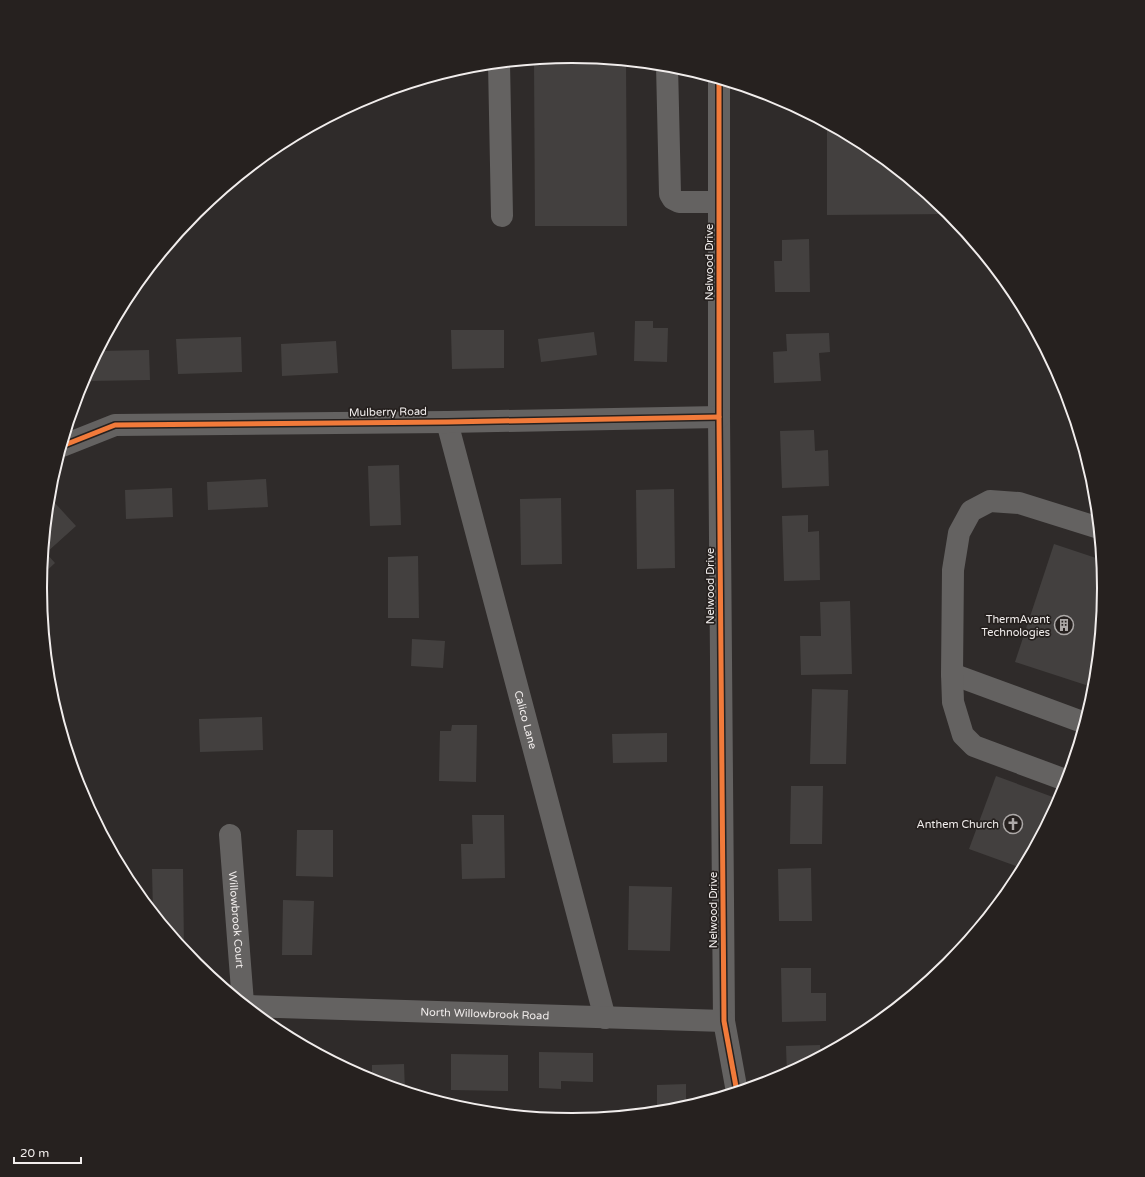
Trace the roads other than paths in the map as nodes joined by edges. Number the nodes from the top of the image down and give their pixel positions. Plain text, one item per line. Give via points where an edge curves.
1 (500, 68) edge
2 (667, 72) edge
3 (724, 86) edge
4 (719, 202) junction
5 (502, 216) dead end
6 (719, 417) junction
7 (446, 422) junction
8 (68, 444) edge
9 (1095, 527) edge
10 (952, 674) junction
11 (1081, 721) edge
12 (1062, 779) edge
13 (230, 835) dead end
14 (242, 997) edge
15 (255, 1006) edge
16 (604, 1018) junction
17 (724, 1021) junction
18 (737, 1087) edge

1 - 5 street
2 - 4 street via 670,194 673,199 685,203
3 - 4 street, Nelwood Drive
4 - 6 street, Nelwood Drive
6 - 7 street, Mulberry Road
6 - 17 street, Nelwood Drive
7 - 8 street, Mulberry Road via 115,425
7 - 16 street, Calico Lane
9 - 10 street via 1019,503 990,501 971,512 959,533 953,570
10 - 11 street
10 - 12 street via 953,702 963,735 974,746
13 - 14 street, Willowbrook Court
15 - 16 street, North Willowbrook Road
16 - 17 street, North Willowbrook Road
17 - 18 street, Nelwood Drive

